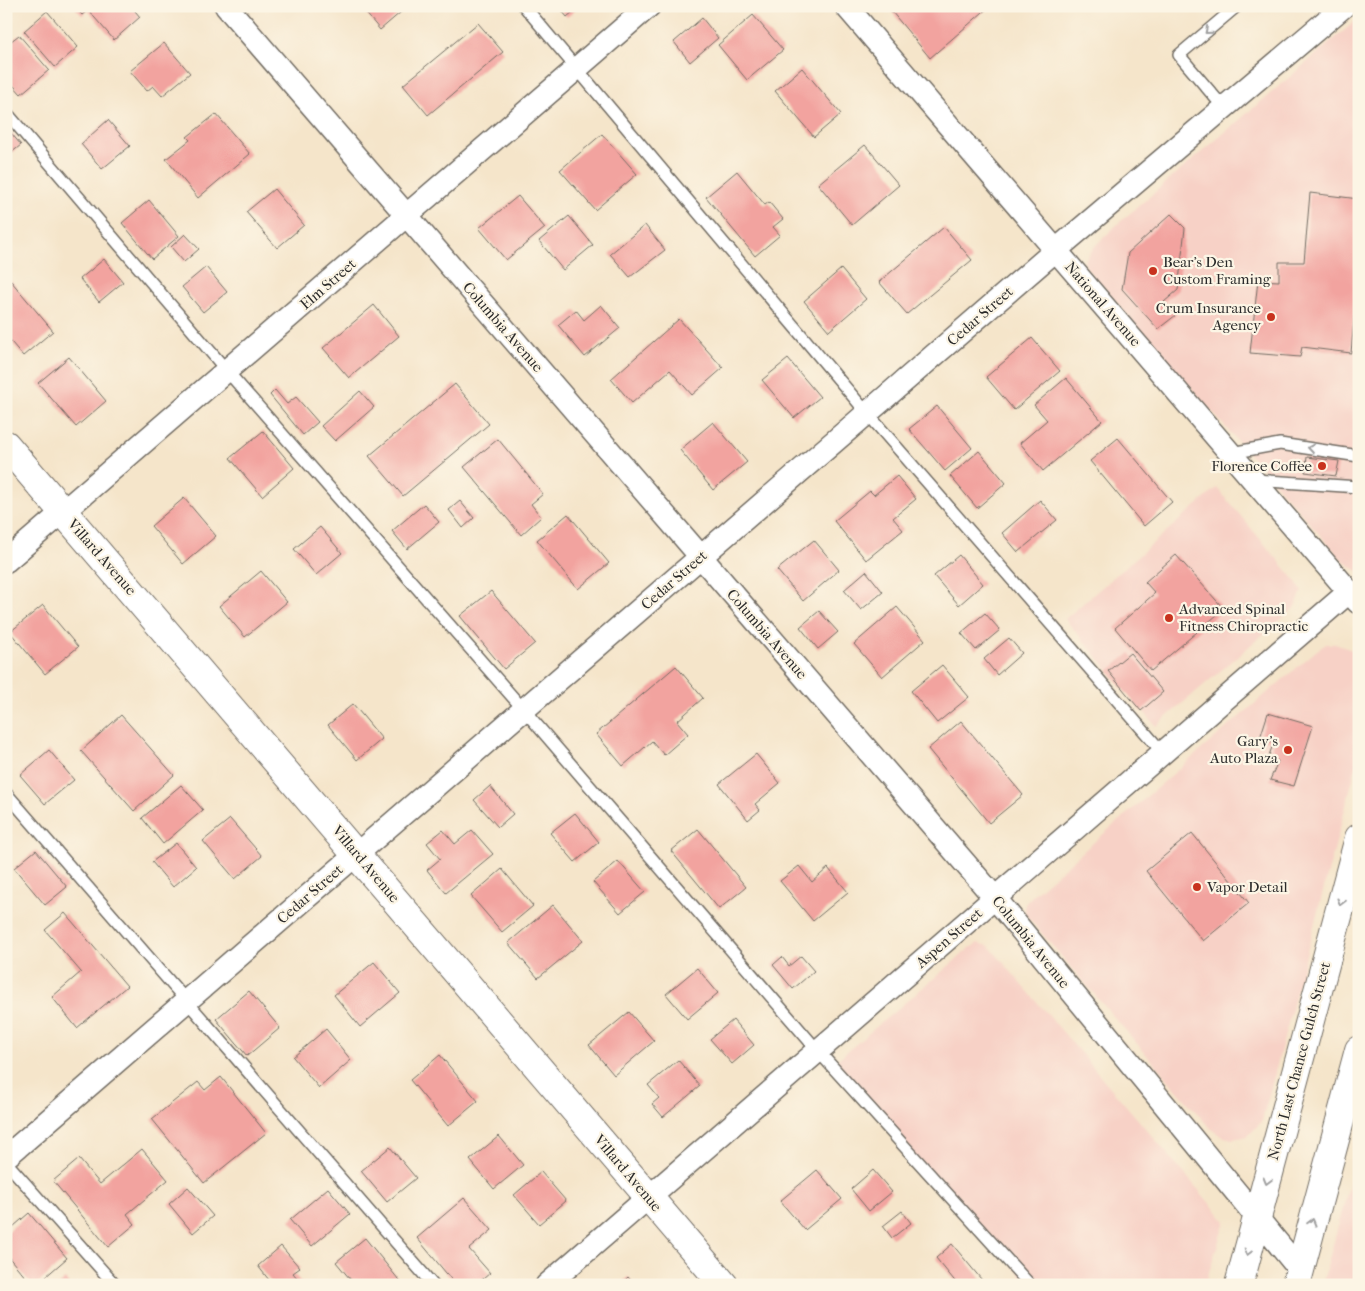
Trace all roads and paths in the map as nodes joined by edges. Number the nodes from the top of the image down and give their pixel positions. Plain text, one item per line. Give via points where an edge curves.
1 (226, 6) edge
2 (524, 6) edge
3 (649, 6) edge
4 (846, 6) edge
5 (1237, 6) edge
6 (1344, 6) edge
7 (578, 68) junction
8 (1224, 108) junction
9 (6, 112) edge
10 (407, 216) junction
11 (1056, 250) junction
12 (227, 371) junction
13 (867, 413) junction
14 (6, 445) edge
15 (1231, 453) junction
16 (1359, 456) edge
17 (1254, 480) junction
18 (1359, 487) edge
19 (63, 512) junction
20 (701, 557) junction
21 (6, 561) edge
22 (1354, 597) edge
23 (524, 710) junction
24 (1163, 753) junction
25 (6, 793) edge
26 (1359, 838) edge
27 (357, 854) junction
28 (995, 898) junction
29 (187, 1000) junction
30 (1359, 1050) edge
31 (818, 1051) junction
32 (6, 1157) edge
33 (6, 1162) edge
34 (649, 1197) junction
35 (1257, 1219) junction
36 (1301, 1278) edge
37 (115, 1285) edge
38 (433, 1285) edge
39 (547, 1285) edge
40 (724, 1285) edge
41 (1030, 1285) edge
42 (1239, 1285) edge

1 - 10 street, Columbia Avenue
2 - 7 lane
3 - 7 street, Elm Street
4 - 11 street, National Avenue
5 -> 8 lane via 1179,55
6 - 8 street, Cedar Street
7 - 10 street, Elm Street
7 - 13 lane
8 - 11 street, Cedar Street
9 - 12 lane
10 - 12 street, Elm Street
10 - 20 street, Columbia Avenue
11 - 13 street, Cedar Street
11 - 15 street, National Avenue
12 - 19 street, Elm Street
12 - 23 lane
13 - 20 street, Cedar Street
13 - 24 lane
14 - 19 street, Villard Avenue
16 -> 15 lane via 1280,444
15 - 17 street, National Avenue
17 - 18 lane
17 - 22 street, National Avenue
19 - 21 street, Elm Street
19 - 27 street, Villard Avenue
20 - 23 street, Cedar Street
20 - 28 street, Columbia Avenue
22 - 24 street, Aspen Street
23 - 27 street, Cedar Street
23 - 31 lane
24 - 28 street, Aspen Street
25 - 29 lane
26 -> 35 street, North Last Chance Gulch Street
27 - 29 street, Cedar Street
27 - 34 street, Villard Avenue
28 - 31 street, Aspen Street
28 - 35 street, Columbia Avenue
29 - 32 street, Cedar Street
29 - 38 lane
36 -> 30 street
31 - 34 street, Aspen Street
31 - 41 lane
33 - 37 lane
34 - 39 street, Aspen Street
34 - 40 street, Villard Avenue
35 - 36 street, Columbia Avenue
35 -> 42 street, North Last Chance Gulch Street

